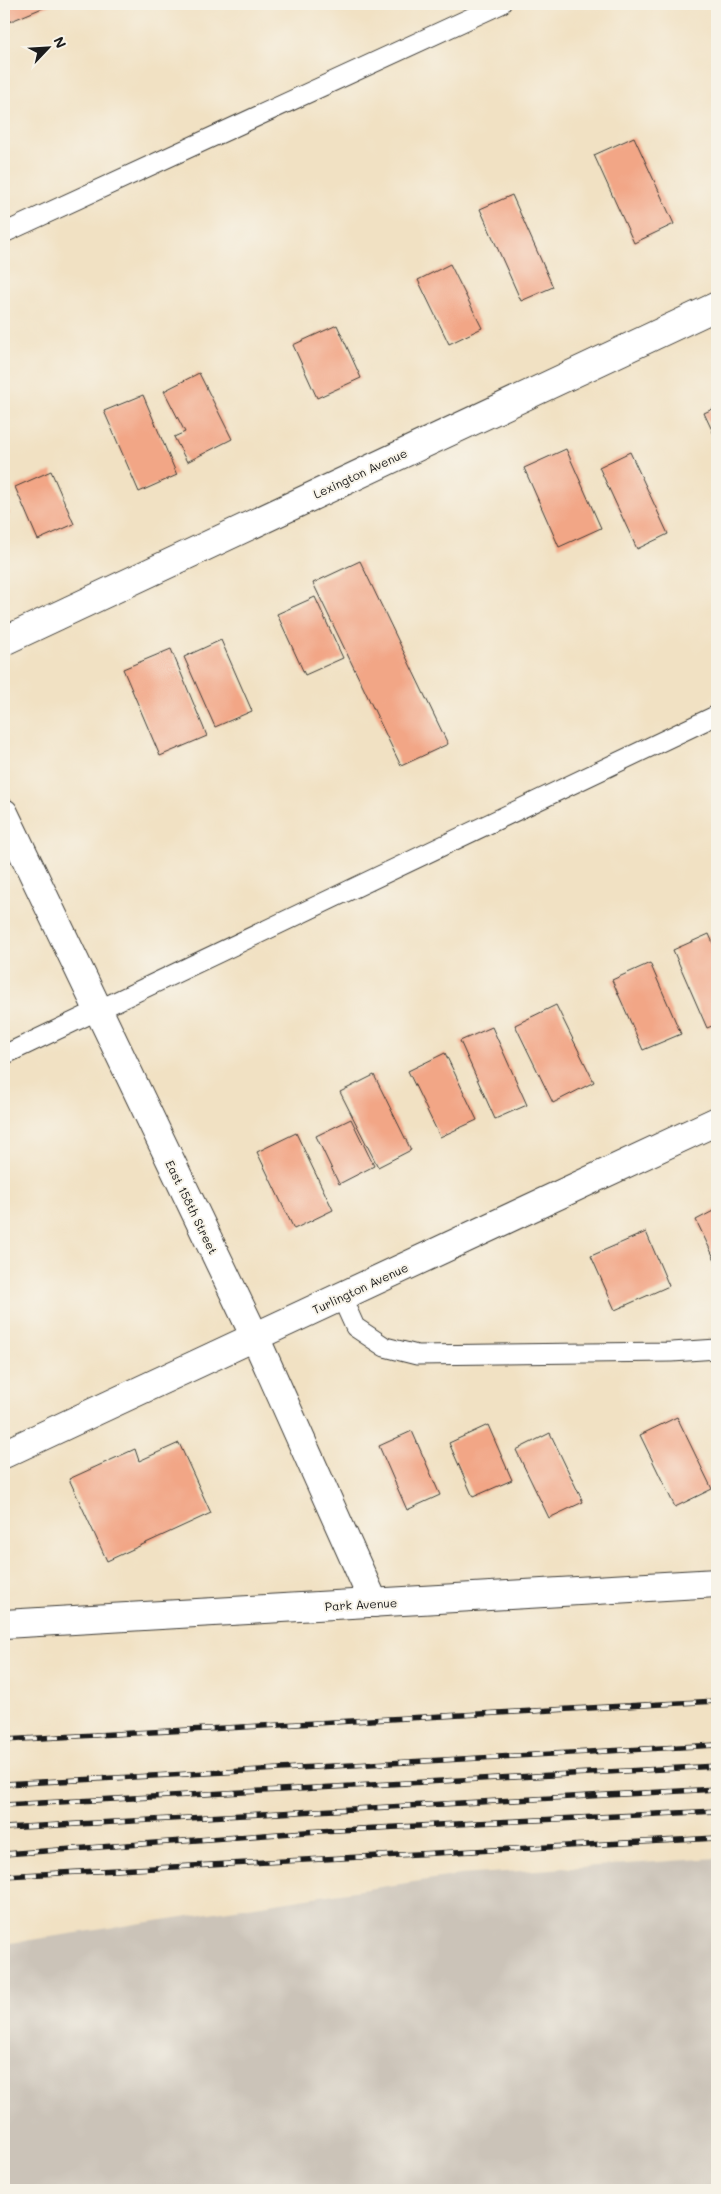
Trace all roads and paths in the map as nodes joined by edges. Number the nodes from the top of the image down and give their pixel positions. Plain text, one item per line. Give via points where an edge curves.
1 (501, 4) edge
2 (4, 233) edge
3 (717, 306) edge
4 (4, 641) edge
5 (717, 715) edge
6 (4, 813) edge
7 (98, 1011) junction
8 (4, 1055) edge
9 (717, 1121) edge
10 (342, 1296) junction
11 (255, 1337) junction
12 (717, 1349) edge
13 (4, 1454) edge
14 (717, 1584) edge
15 (374, 1603) junction
16 (4, 1624) edge

1 - 2 lane
3 - 4 street, Lexington Avenue
5 - 7 lane
6 - 7 street, East 158th Street
7 - 8 lane
7 - 11 street, East 158th Street
9 - 10 street, Turlington Avenue
10 - 11 street, Turlington Avenue
10 - 12 lane via 355,1327 385,1347 417,1355
11 - 13 street, Turlington Avenue
11 - 15 street, East 158th Street
14 - 15 street, Park Avenue
15 - 16 street, Park Avenue

